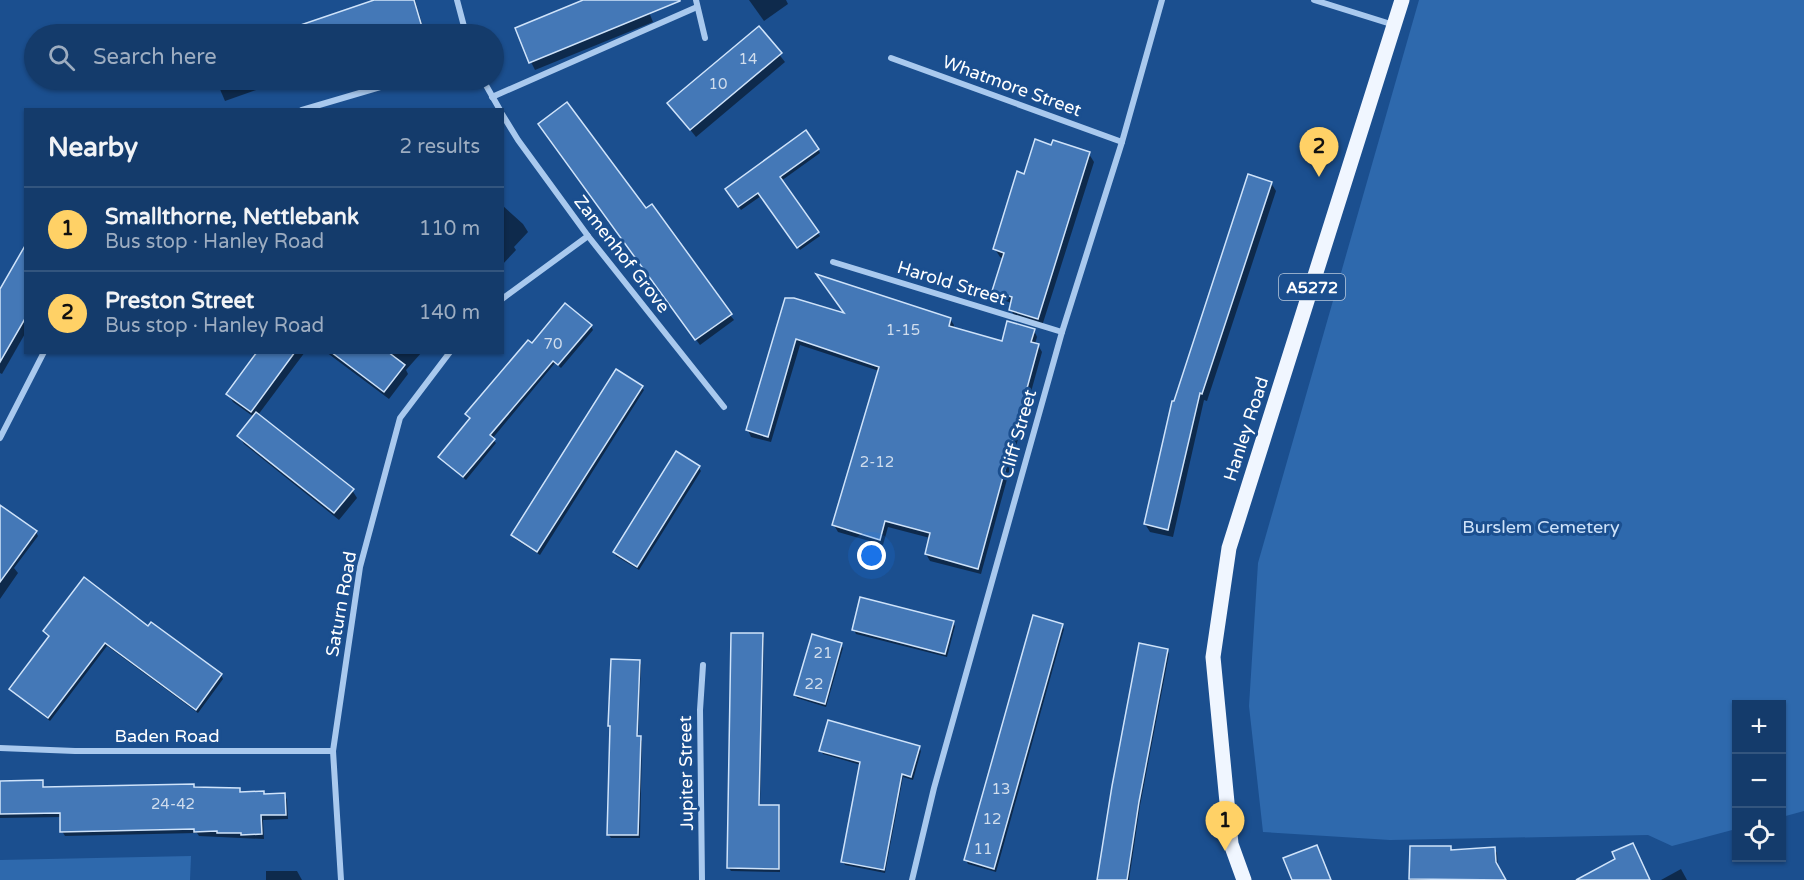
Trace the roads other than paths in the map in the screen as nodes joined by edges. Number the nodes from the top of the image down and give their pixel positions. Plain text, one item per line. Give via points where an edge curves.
1 (457, 0) edge
2 (1162, 0) edge
3 (1314, 0) edge
4 (1402, 0) edge
5 (697, 3) edge
6 (463, 24) edge
7 (1394, 26) junction
8 (705, 38) dead end
9 (891, 58) dead end
10 (370, 90) edge
11 (488, 90) edge
12 (492, 97) junction
13 (309, 108) edge
14 (499, 108) edge
15 (504, 117) edge
16 (1122, 142) junction
17 (588, 236) junction
18 (833, 262) dead end
19 (504, 298) edge
20 (1062, 332) junction
21 (43, 354) edge
22 (448, 354) edge
23 (724, 407) dead end
24 (0, 438) edge
25 (703, 665) dead end
26 (0, 748) edge
27 (333, 751) junction
28 (340, 880) edge
29 (702, 880) edge
30 (912, 880) edge
31 (1244, 880) edge

1 - 6 street
2 - 16 street, Cliff Street
3 - 7 street
4 - 7 main road, Hanley Road / A5272
5 - 8 street
5 - 12 street
7 - 31 main road, Hanley Road / A5272 via 1229,548 1213,657 1231,844
9 - 16 street, Whatmore Street
10 - 13 street
11 - 12 street
12 - 14 street
15 - 17 street, Zamenhof Grove
16 - 20 street, Cliff Street
17 - 19 street
17 - 23 street, Zamenhof Grove
18 - 20 street, Harold Street
20 - 30 street, Cliff Street via 942,758
21 - 24 street
22 - 27 street, Saturn Road via 400,418 360,567
25 - 29 street, Jupiter Street
26 - 27 street, Baden Road
27 - 28 street, Saturn Road

